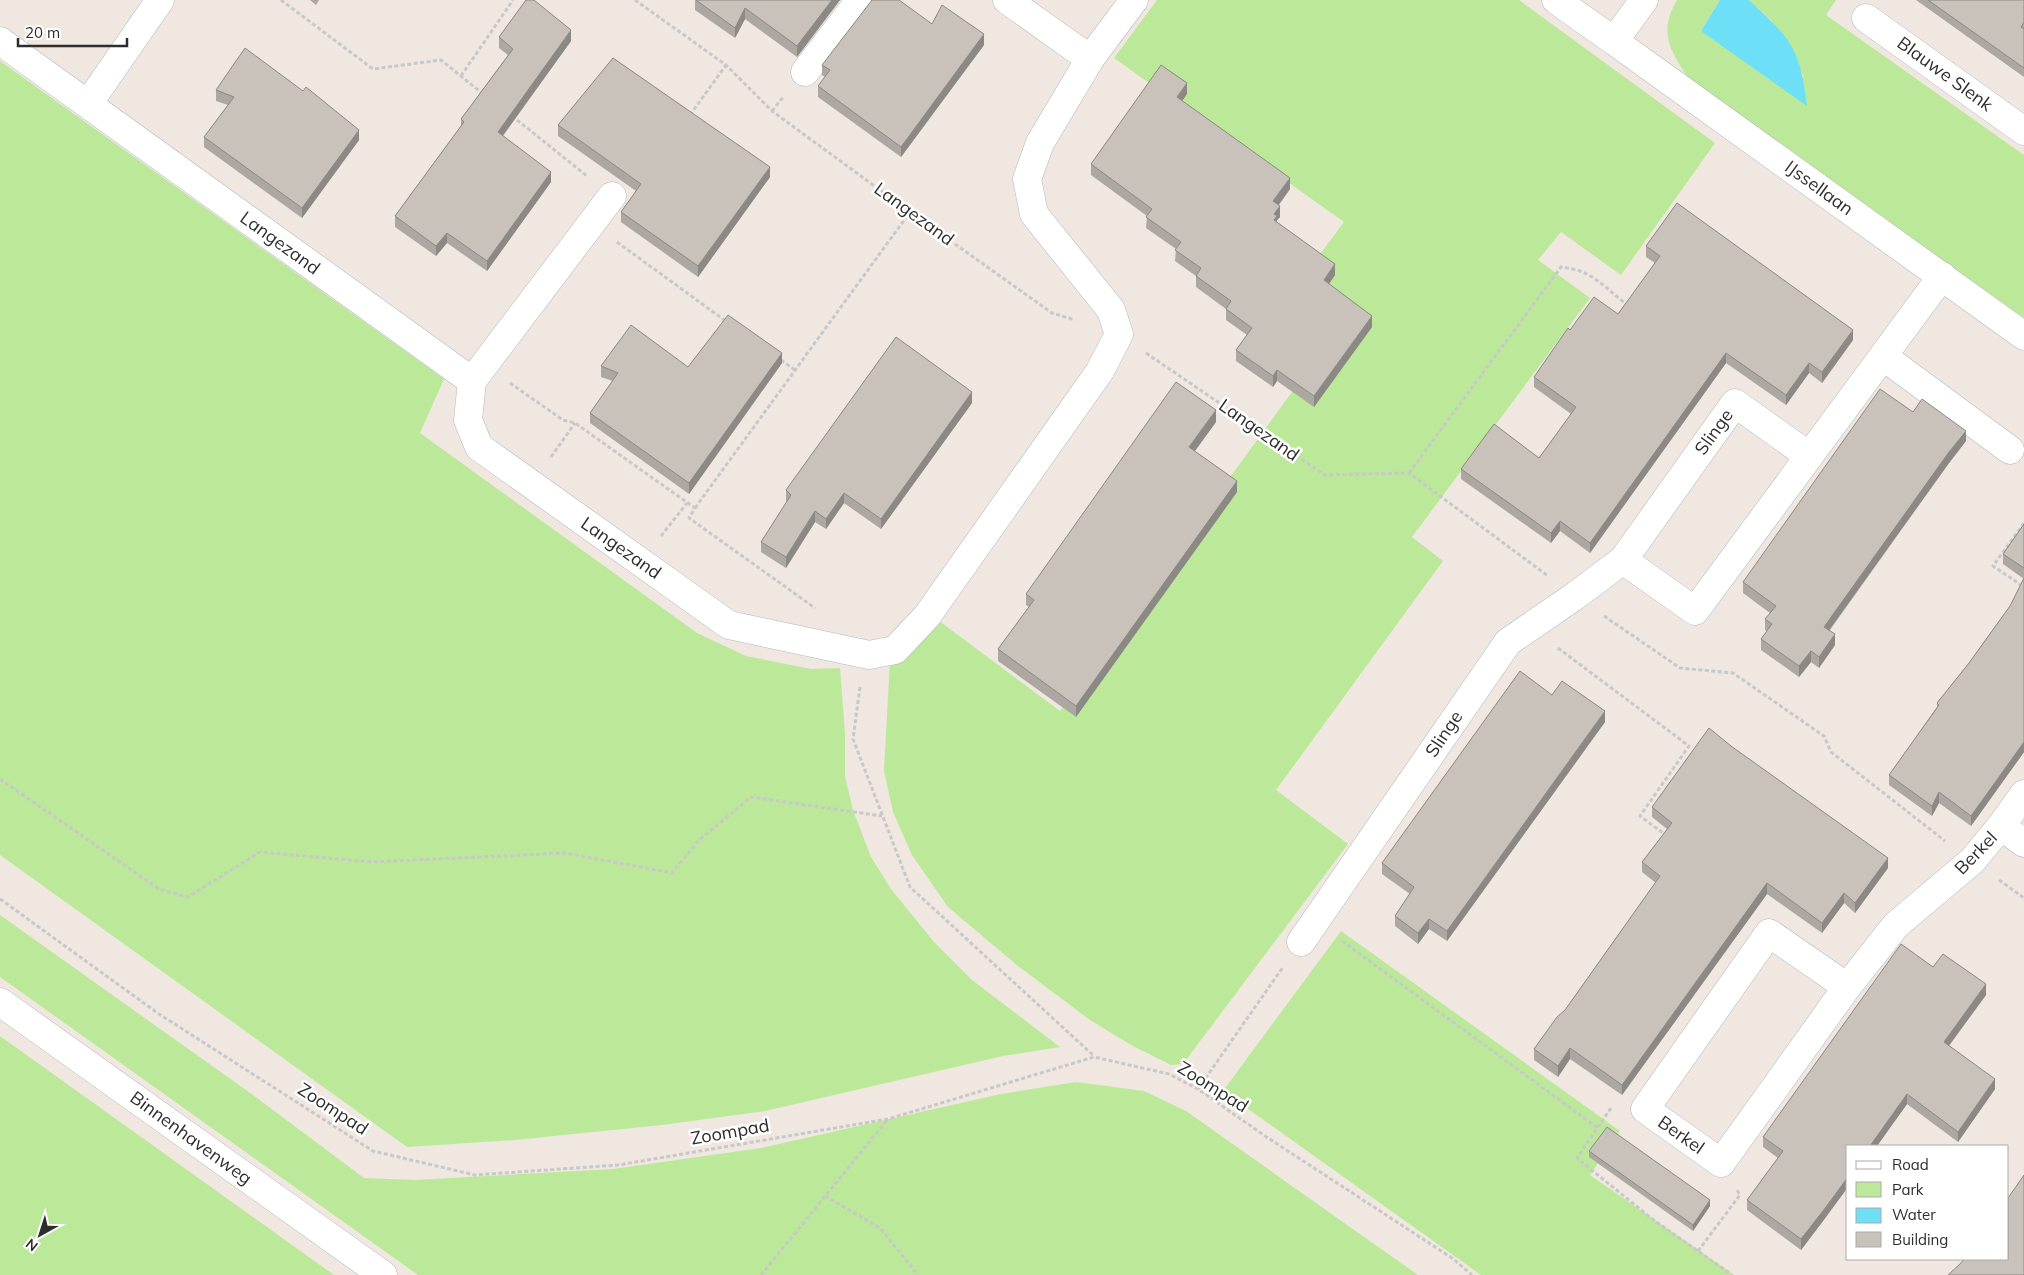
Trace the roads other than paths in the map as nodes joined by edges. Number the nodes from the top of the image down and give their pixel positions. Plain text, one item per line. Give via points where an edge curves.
1 (160, 0) edge
2 (860, 0) edge
3 (1007, 0) edge
4 (1134, 0) edge
5 (1556, 0) edge
6 (1644, 0) edge
7 (1866, 18) dead end
8 (0, 41) edge
9 (1614, 41) junction
10 (1090, 59) junction
11 (805, 72) dead end
12 (88, 104) junction
13 (2024, 131) edge
14 (612, 196) road end
15 (1942, 276) junction
16 (2024, 336) edge
17 (1884, 357) junction
18 (477, 374) junction
19 (2010, 450) dead end
20 (1809, 456) junction
21 (1622, 560) junction
22 (2024, 794) edge
23 (2001, 826) junction
24 (2024, 843) edge
25 (1308, 932) road end
26 (1846, 987) junction
27 (0, 1002) edge
28 (383, 1275) edge

1 - 12 street
2 - 11 street
3 - 10 street
4 - 10 street
5 - 9 street, IJssellaan
6 - 9 street
7 - 13 street, Blauwe Slenk
8 - 12 street, Langezand
9 - 15 street, IJssellaan
10 - 18 street, Langezand via 1040,143 1027,179 1034,214 1111,310 1119,334 1100,371 927,616 895,650 869,655 730,625 479,447 468,420
12 - 18 street, Langezand
14 - 18 street
15 - 16 street, IJssellaan
15 - 17 street
17 - 19 street
17 - 20 street
20 - 21 street via 1695,611
20 - 21 street, Slinge via 1735,402
21 - 25 street, Slinge via 1508,642
22 - 23 street, Berkel
23 - 24 street, Berkel
23 - 26 street, Berkel via 1972,861 1896,925
26 - 26 street, Berkel via 1721,1163 1645,1109 1769,933
27 - 28 street, Binnenhavenweg

